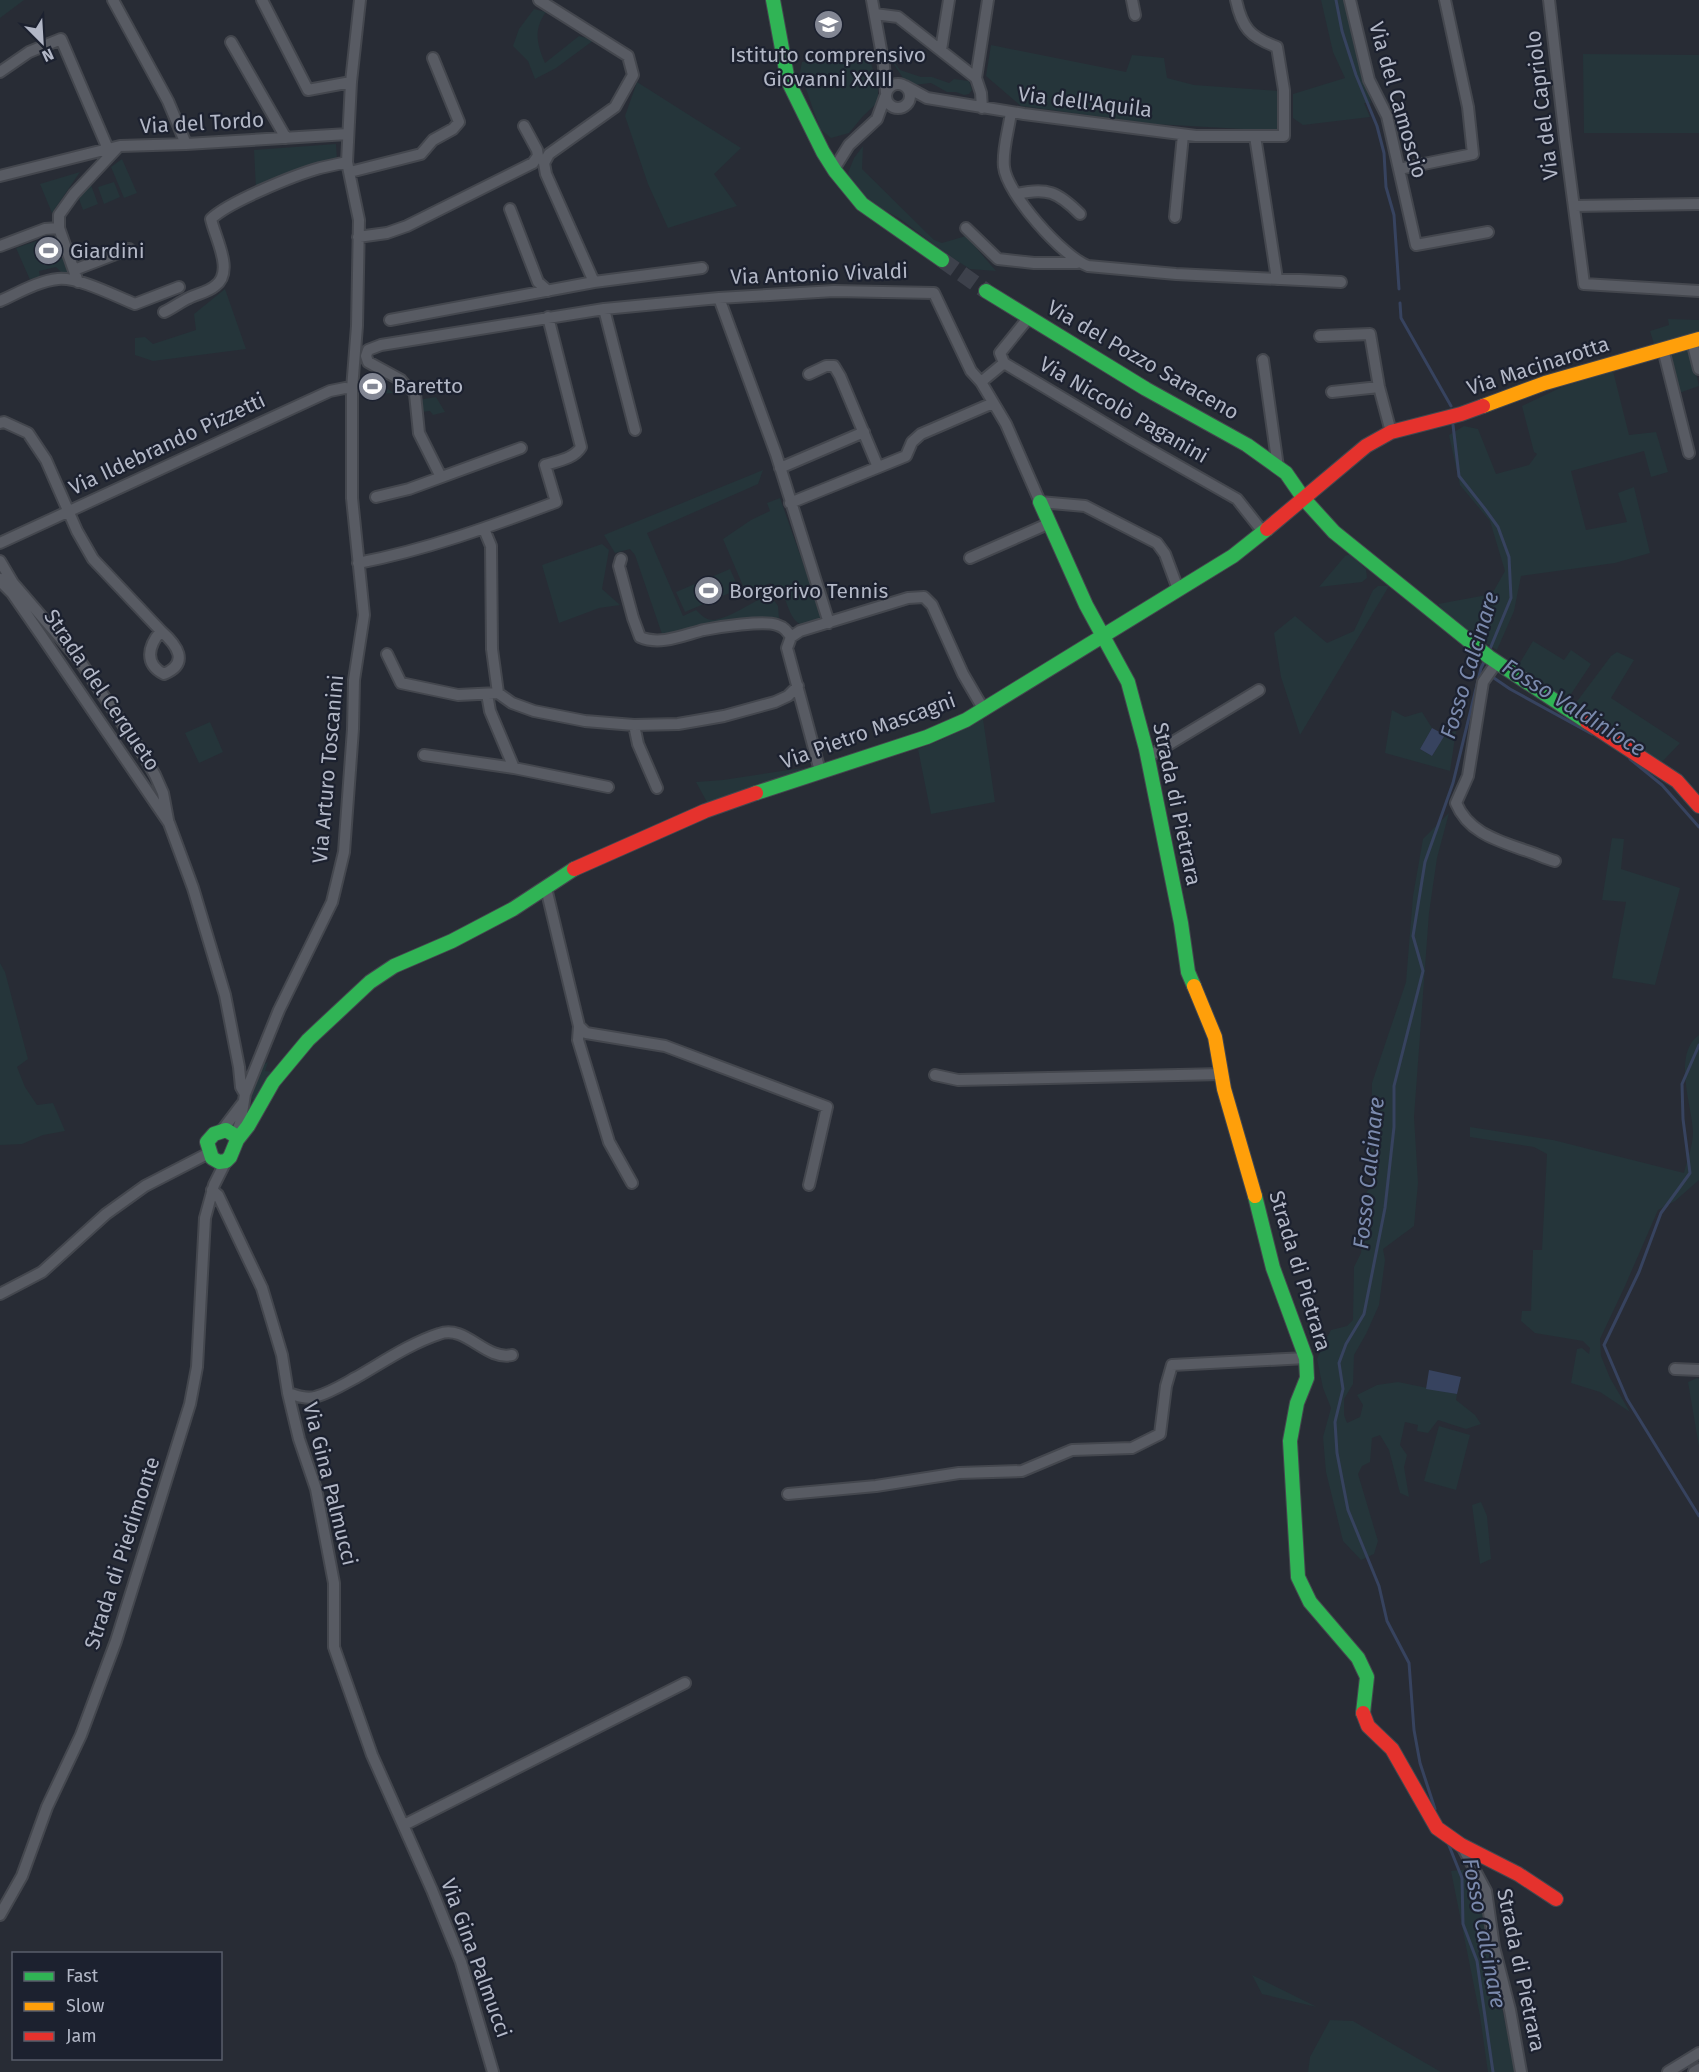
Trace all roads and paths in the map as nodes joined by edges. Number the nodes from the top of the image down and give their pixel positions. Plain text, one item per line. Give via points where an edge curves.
1 (113, 0) edge
2 (262, 0) edge
3 (360, 0) edge
4 (539, 0) edge
5 (773, 0) edge
6 (872, 0) edge
7 (949, 0) edge
8 (988, 0) edge
9 (1132, 0) edge
10 (1236, 0) edge
11 (1350, 0) edge
12 (1445, 0) edge
13 (1549, 0) edge
14 (875, 14) junction
15 (1135, 15) dead end
16 (231, 42) dead end
17 (941, 50) junction
18 (433, 58) dead end
19 (883, 61) junction
20 (0, 72) edge
21 (976, 78) junction
22 (351, 82) junction
23 (901, 85) junction
24 (886, 95) junction
25 (927, 98) junction
26 (908, 103) junction
27 (897, 108) junction
28 (982, 108) junction
29 (1011, 112) junction
30 (877, 119) junction
31 (524, 126) dead end
32 (348, 134) junction
33 (1183, 135) junction
34 (1255, 136) junction
35 (286, 138) junction
36 (186, 144) junction
37 (120, 146) junction
38 (108, 149) junction
39 (830, 163) junction
40 (349, 167) junction
41 (1399, 169) junction
42 (0, 176) edge
43 (1017, 194) junction
44 (1699, 204) edge
45 (1574, 206) junction
46 (510, 209) dead end
47 (1080, 214) dead end
48 (1175, 217) dead end
49 (59, 228) junction
50 (966, 228) dead end
51 (1488, 232) dead end
52 (358, 237) junction
53 (0, 246) edge
54 (129, 249) dead end
55 (942, 260) tunnel mouth
56 (1077, 262) junction
57 (702, 267) dead end
58 (74, 270) junction
59 (1277, 279) junction
60 (78, 282) junction
61 (594, 282) junction
62 (1341, 282) dead end
63 (179, 287) dead end
64 (548, 291) junction
65 (986, 291) tunnel mouth
66 (1699, 291) edge
67 (719, 298) junction
68 (0, 301) edge
69 (604, 309) junction
70 (164, 312) dead end
71 (548, 317) junction
72 (1029, 317) junction
73 (390, 320) dead end
74 (1320, 336) dead end
75 (1695, 340) edge
76 (1663, 349) junction
77 (1263, 360) dead end
78 (1004, 363) junction
79 (355, 369) junction
80 (1699, 369) edge
81 (809, 374) dead end
82 (981, 382) junction
83 (405, 385) junction
84 (1379, 387) junction
85 (352, 389) junction
86 (1332, 392) dead end
87 (993, 403) junction
88 (0, 423) edge
89 (635, 430) dead end
90 (864, 432) junction
91 (1391, 432) junction
92 (521, 448) dead end
93 (1689, 453) dead end
94 (878, 467) junction
95 (1278, 467) junction
96 (780, 468) junction
97 (441, 477) junction
98 (376, 496) dead end
99 (1304, 499) junction
100 (1040, 502) junction
101 (790, 503) junction
102 (69, 511) junction
103 (1050, 523) junction
104 (484, 529) junction
105 (1263, 532) junction
106 (0, 543) edge
107 (970, 558) dead end
108 (621, 560) dead end
109 (0, 561) edge
110 (358, 563) junction
111 (0, 580) edge
112 (13, 583) junction
113 (1178, 589) junction
114 (829, 623) junction
115 (161, 631) dead end
116 (1103, 634) junction
117 (791, 637) junction
118 (387, 654) dead end
119 (1497, 662) junction
120 (798, 686) junction
121 (1259, 690) dead end
122 (492, 694) junction
123 (984, 710) junction
124 (634, 725) junction
125 (424, 755) dead end
126 (1148, 757) junction
127 (514, 768) junction
128 (820, 771) junction
129 (608, 787) dead end
130 (657, 788) dead end
131 (1699, 806) edge
132 (169, 823) junction
133 (1555, 861) dead end
134 (546, 888) junction
135 (579, 1026) junction
136 (1222, 1074) junction
137 (935, 1075) dead end
138 (244, 1099) junction
139 (254, 1113) junction
140 (241, 1120) junction
141 (231, 1132) junction
142 (210, 1156) junction
143 (226, 1161) junction
144 (632, 1183) dead end
145 (809, 1185) dead end
146 (213, 1188) junction
147 (1, 1292) edge
148 (512, 1355) dead end
149 (1306, 1358) junction
150 (1675, 1369) dead end
151 (1699, 1370) edge
152 (288, 1392) junction
153 (788, 1494) dead end
154 (685, 1683) dead end
155 (404, 1825) junction
156 (1461, 1845) junction
157 (1556, 1899) dead end
158 (0, 1915) edge
159 (1699, 2053) edge
160 (1699, 2069) edge
161 (493, 2072) edge
162 (1521, 2072) edge
163 (1668, 2072) edge
164 (1694, 2072) edge

1 - 36 street via 168,101
2 - 22 street via 308,90
3 - 22 street, Via Arturo Toscanini
4 - 61 street via 628,56 633,75 615,107 549,154 544,163
5 - 39 street via 788,81
6 - 14 street
7 - 17 street
8 - 21 street
9 - 15 street
10 - 34 street, Via dell'Aquila via 1240,19 1249,31 1260,41 1277,47 1284,90 1284,136
11 - 41 street, Via del Camoscio via 1369,80 1387,116
12 - 41 street via 1468,107 1473,154
13 - 45 street, Via del Capriolo
14 - 17 street via 898,17
14 - 19 street
16 - 35 street, Via del Tordo
17 - 21 street
18 - 40 street via 459,122 421,154
19 - 23 street
19 - 24 street
20 - 38 street via 29,52 61,39
21 - 28 street
22 - 32 street, Via Arturo Toscanini
23 - 24 street via 891,86
23 - 25 street, Via dell'Aquila
23 - 26 street via 909,92
24 - 27 street via 890,106
24 - 30 street
25 - 26 street
25 - 28 street, Via dell'Aquila
26 - 27 street
27 - 30 street
28 - 29 street, Via dell'Aquila
29 - 33 street, Via dell'Aquila
29 - 43 street via 1004,166
30 - 39 street via 849,145 833,151
31 - 52 street via 537,150 533,163 407,226
32 - 35 street, Via del Tordo
32 - 40 street, Via Arturo Toscanini
33 - 34 street, Via dell'Aquila
33 - 48 street
34 - 59 street
35 - 36 street, Via del Tordo
36 - 37 street, Via del Tordo
37 - 38 street, Via del Tordo
37 - 49 street, Via del Tordo via 74,194 59,215
38 - 42 street, Via del Tordo
39 - 55 street via 862,204
40 - 52 street, Via Arturo Toscanini via 357,204
40 - 70 street via 318,168 218,212 211,219 224,264 222,279 214,288
41 - 51 street, Via del Camoscio via 1416,245
43 - 47 street via 1034,190 1057,194
43 - 56 street via 1032,218
44 - 45 street, Via del Capriolo
45 - 66 street, Via del Capriolo via 1584,284
46 - 64 street via 538,282
49 - 53 street via 45,229
49 - 58 street
50 - 56 street via 998,260
52 - 79 street, Via Arturo Toscanini
54 - 58 street
56 - 59 street via 1165,273
57 - 61 street
58 - 60 street
59 - 62 street
60 - 63 street via 135,303
60 - 68 street via 59,279 37,284
61 - 64 street
64 - 73 street
65 - 72 street, Via del Pozzo Saraceno
67 - 69 street, Via Antonio Vivaldi
67 - 82 street, Via Antonio Vivaldi via 834,291 934,293 971,371
67 - 96 street
69 - 71 street, Via Antonio Vivaldi
69 - 89 street
71 - 83 street, Via Antonio Vivaldi via 368,350 368,362
71 - 104 street via 581,447 569,458 545,465 556,502
72 - 78 street via 999,353
72 - 95 street, Via del Pozzo Saraceno
74 - 84 street via 1370,334
75 - 76 street, Via Macinarotta
75 - 80 street
76 - 91 street, Via Macinarotta via 1545,383 1461,414
76 - 93 street
77 - 95 street, Via del Pozzo Saraceno
78 - 82 street
78 - 105 street, Via Niccolò Paganini via 1237,499
79 - 83 street
79 - 85 street, Via Arturo Toscanini
81 - 90 street via 834,366
82 - 87 street, Via Antonio Vivaldi
83 - 97 street via 415,394 419,434
84 - 86 street
84 - 91 street
85 - 102 street, Via Ildebrando Pizzetti via 330,391
85 - 110 street, Via Arturo Toscanini via 352,498
87 - 94 street via 921,434 906,456
87 - 100 street, Via Antonio Vivaldi
88 - 102 street via 28,433 46,460
90 - 94 street
90 - 96 street
91 - 99 street, Via Macinarotta via 1366,446
92 - 97 street
94 - 101 street
95 - 99 street, Via del Pozzo Saraceno
96 - 101 street
97 - 98 street
99 - 105 street, Via Pietro Mascagni
99 - 119 street, Via del Pozzo Saraceno via 1334,532
100 - 103 street, Via Antonio Vivaldi
100 - 113 street via 1085,506 1157,543
101 - 114 street
102 - 106 street, Via Ildebrando Pizzetti
102 - 115 street via 93,558
103 - 107 street
103 - 116 street, Via Antonio Vivaldi
104 - 110 street
104 - 122 street via 491,546
105 - 113 street, Via Pietro Mascagni via 1233,556
108 - 117 street via 633,618 640,637 650,642 765,623 785,628
109 - 112 street, Strada del Cerqueto
110 - 138 street, Via Arturo Toscanini via 364,615 354,680 344,852 332,902 279,1010
111 - 112 street, Strada del Cerqueto
111 - 132 street, Strada del Cerqueto via 42,635
112 - 132 street, Strada del Cerqueto via 80,661 143,754 163,793
113 - 116 street, Via Pietro Mascagni
114 - 117 street
114 - 123 street via 908,598 924,597 932,605
116 - 123 street, Via Pietro Mascagni
116 - 126 street, Strada di Pietrara via 1128,682
117 - 120 street via 787,648
118 - 122 street via 401,683 458,695
119 - 131 street, Via del Pozzo Saraceno via 1677,782
119 - 133 street via 1483,682 1468,776 1456,803 1464,819 1479,831
120 - 124 street via 775,702 724,716 678,724
120 - 128 street
121 - 126 street
122 - 124 street via 534,711
122 - 127 street via 490,711
123 - 128 street, Via Pietro Mascagni via 927,737
124 - 130 street
125 - 127 street
126 - 136 street, Strada di Pietrara via 1188,972 1215,1037
127 - 129 street
128 - 134 street, Via Pietro Mascagni via 705,812 581,865
132 - 138 street, Strada del Cerqueto via 225,995
134 - 135 street
134 - 139 street, Via Pietro Mascagni via 513,909 370,981 308,1040 273,1082
135 - 144 street via 578,1040 609,1142
135 - 145 street via 585,1033 665,1046 826,1107
136 - 137 street via 958,1080
136 - 149 street, Strada di Pietrara via 1273,1268
138 - 140 street, Via Arturo Toscanini
138 - 141 street, Via Arturo Toscanini
139 - 140 street
139 - 141 street, Via Pietro Mascagni
140 - 141 street, Via Arturo Toscanini
141 - 142 street via 210,1137
141 - 143 street via 233,1153
142 - 143 street via 219,1162
142 - 146 street, Strada di Piedimonte
142 - 147 street via 145,1186 106,1214 42,1272
143 - 146 street, Strada di Piedimonte
146 - 152 street, Via Gina Palmucci via 262,1288 282,1355
146 - 158 street, Strada di Piedimonte via 205,1218 197,1367 190,1404 117,1641 22,1876
148 - 152 street via 497,1354 456,1332 441,1333 336,1389 313,1397
149 - 153 street via 1172,1365 1160,1434 1132,1448 1072,1450 1022,1471 959,1473
149 - 156 street, Strada di Pietrara via 1307,1378 1297,1403 1290,1441 1298,1577 1310,1602 1358,1658 1367,1677 1362,1709 1368,1726 1392,1749 1437,1828
150 - 151 street
152 - 155 street, Via Gina Palmucci via 315,1489 334,1583 334,1647 372,1755
154 - 155 street
155 - 161 street, Via Gina Palmucci via 461,1962
156 - 157 street, Strada di Pietrara
156 - 162 street, Strada di Pietrara via 1486,1891
159 - 163 street
160 - 164 street

